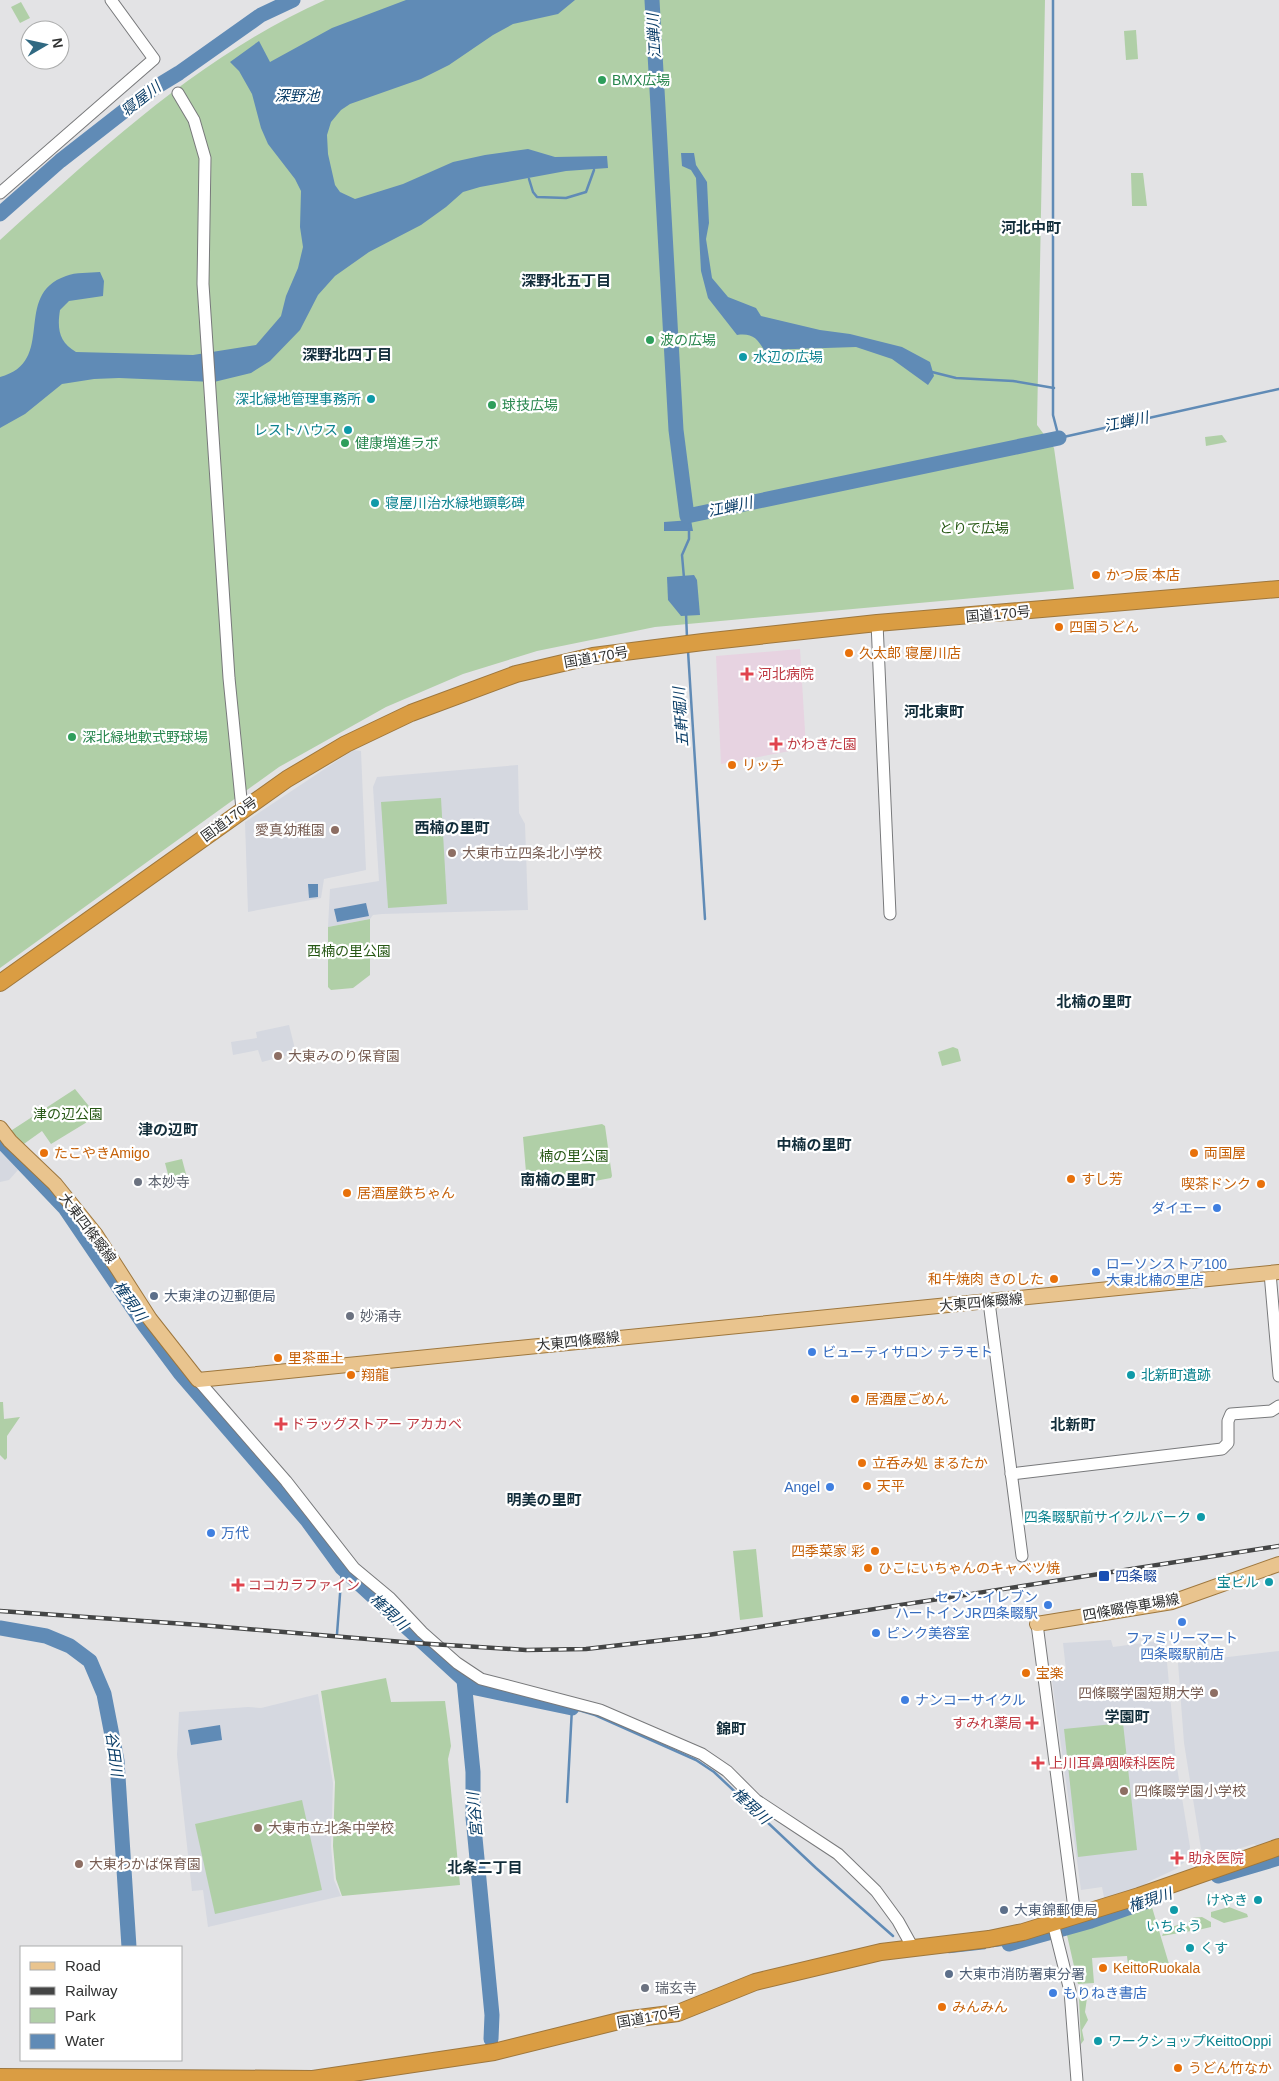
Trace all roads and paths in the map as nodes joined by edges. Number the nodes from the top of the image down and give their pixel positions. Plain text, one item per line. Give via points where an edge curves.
1 (110, 0) edge
2 (178, 92) dead end
3 (0, 193) edge
4 (1279, 589) edge
5 (877, 623) junction
6 (242, 809) junction
7 (890, 914) dead end
8 (0, 983) edge
9 (0, 1128) edge
10 (1274, 1272) edge
11 (989, 1302) junction
12 (1279, 1376) edge
13 (198, 1380) junction
14 (1279, 1406) edge
15 (1011, 1474) junction
16 (1022, 1556) dead end
17 (1279, 1564) edge
18 (1038, 1624) joint
19 (1279, 1848) edge
20 (1075, 1916) junction
21 (1055, 1929) junction
22 (913, 1948) junction
23 (0, 2077) edge
24 (1077, 2081) edge

1 - 3 street via 154,59
2 - 6 street via 194,120 205,158 203,284 229,678
4 - 5 highway, 国道170号
5 - 6 highway, 国道170号 via 678,644 563,662 516,674 411,713 346,744
5 - 7 street
6 - 8 highway, 国道170号
9 - 13 main road, 大東四條畷線 via 55,1184 96,1235 150,1319
10 - 11 main road, 大東四條畷線
10 - 12 street
11 - 13 main road, 大東四條畷線
11 - 15 street
13 - 22 street via 291,1487 354,1568 464,1669 481,1679 600,1710 702,1754 727,1771 756,1800 838,1854 876,1891
14 - 15 street via 1271,1411 1231,1414 1228,1443 1222,1449
15 - 16 street
17 - 18 main road, 四條畷停車場線 via 1168,1603
18 - 20 street
19 - 20 highway, 国道170号
20 - 21 highway, 国道170号
21 - 22 highway, 国道170号
21 - 24 street via 1070,1991
22 - 23 highway, 国道170号 via 892,1949 774,1976 678,2013 623,2020 494,2052 342,2076 313,2079

